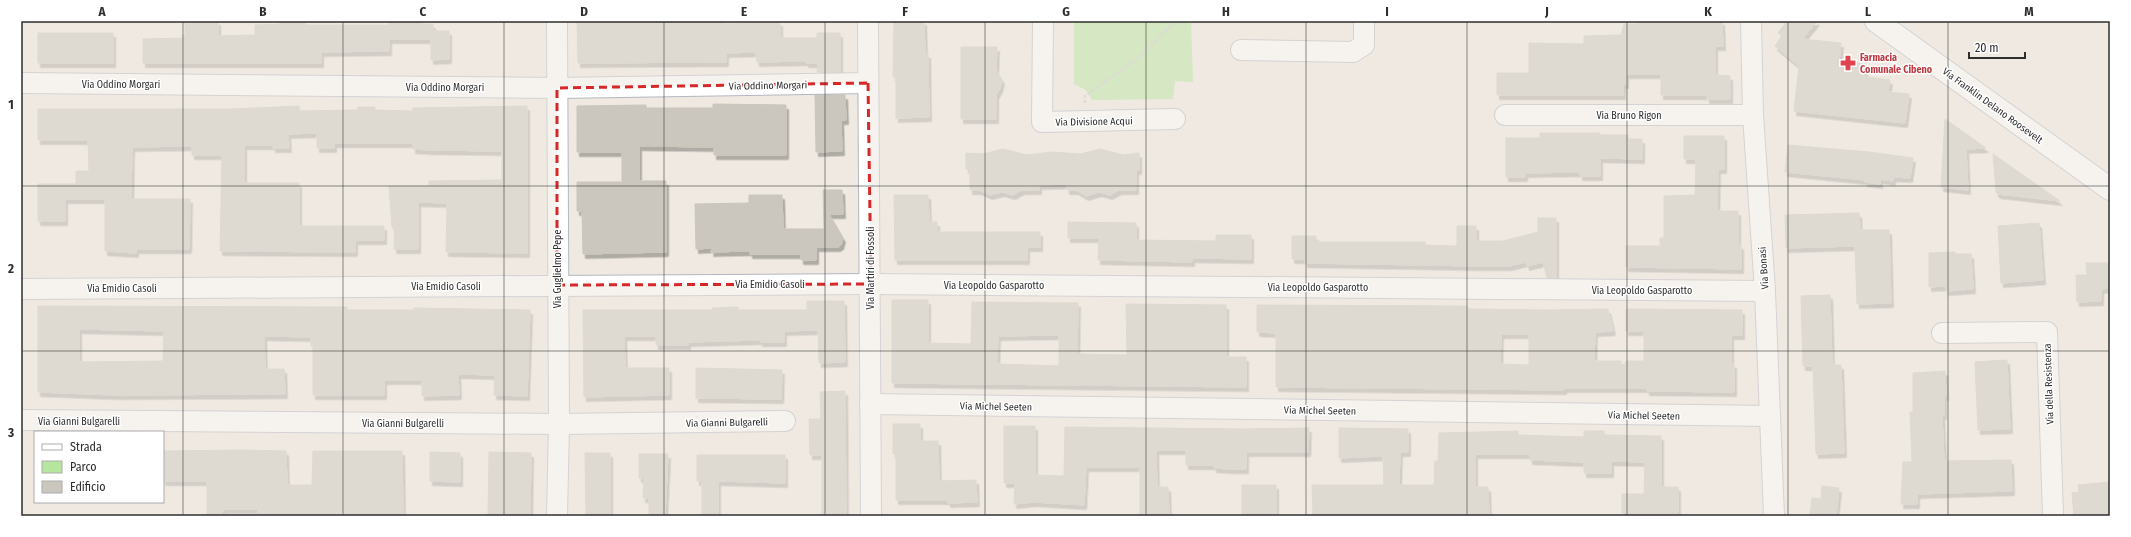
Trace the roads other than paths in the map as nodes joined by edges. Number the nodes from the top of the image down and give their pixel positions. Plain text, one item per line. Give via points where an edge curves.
1 (557, 21) edge
2 (868, 21) edge
3 (1044, 21) edge
4 (1364, 21) edge
5 (1751, 21) edge
6 (1876, 21) edge
7 (1241, 50) dead end
8 (21, 83) edge
9 (868, 83) junction
10 (557, 88) junction
11 (1505, 115) dead end
12 (1753, 115) junction
13 (1175, 119) dead end
14 (2110, 189) edge
15 (871, 284) junction
16 (557, 285) junction
17 (21, 289) edge
18 (1765, 291) junction
19 (1942, 333) dead end
20 (870, 404) junction
21 (1770, 416) junction
22 (21, 420) edge
23 (785, 421) dead end
24 (559, 424) junction
25 (557, 516) edge
26 (871, 516) edge
27 (1774, 516) edge
28 (2053, 516) edge

1 - 10 street, Via Guglielmo Pepe
2 - 9 street, Via Martiri di Fossoli
3 - 13 street, Via Divisione Acqui via 1042,122
4 - 7 street via 1364,45 1353,52
5 - 12 street, Via Bonasi
6 - 14 main road, Via Franklin Delano Roosevelt
8 - 10 street, Via Oddino Morgari
9 - 10 street, Via Oddino Morgari
9 - 15 street, Via Martiri di Fossoli
10 - 16 street, Via Guglielmo Pepe
11 - 12 street, Via Bruno Rigon
12 - 18 street, Via Bonasi
15 - 16 street, Via Emidio Casoli
15 - 18 street, Via Leopoldo Gasparotto
15 - 20 street, Via Martiri di Fossoli
16 - 17 street, Via Emidio Casoli
16 - 24 street, Via Guglielmo Pepe
18 - 21 street, Via Bonasi
19 - 28 street, Via della Resistenza via 2047,332
20 - 21 street, Via Michel Seeten
20 - 26 street, Via Martiri di Fossoli
21 - 27 street, Via Bonasi
22 - 24 street, Via Gianni Bulgarelli
23 - 24 street, Via Gianni Bulgarelli
24 - 25 street, Via Guglielmo Pepe

